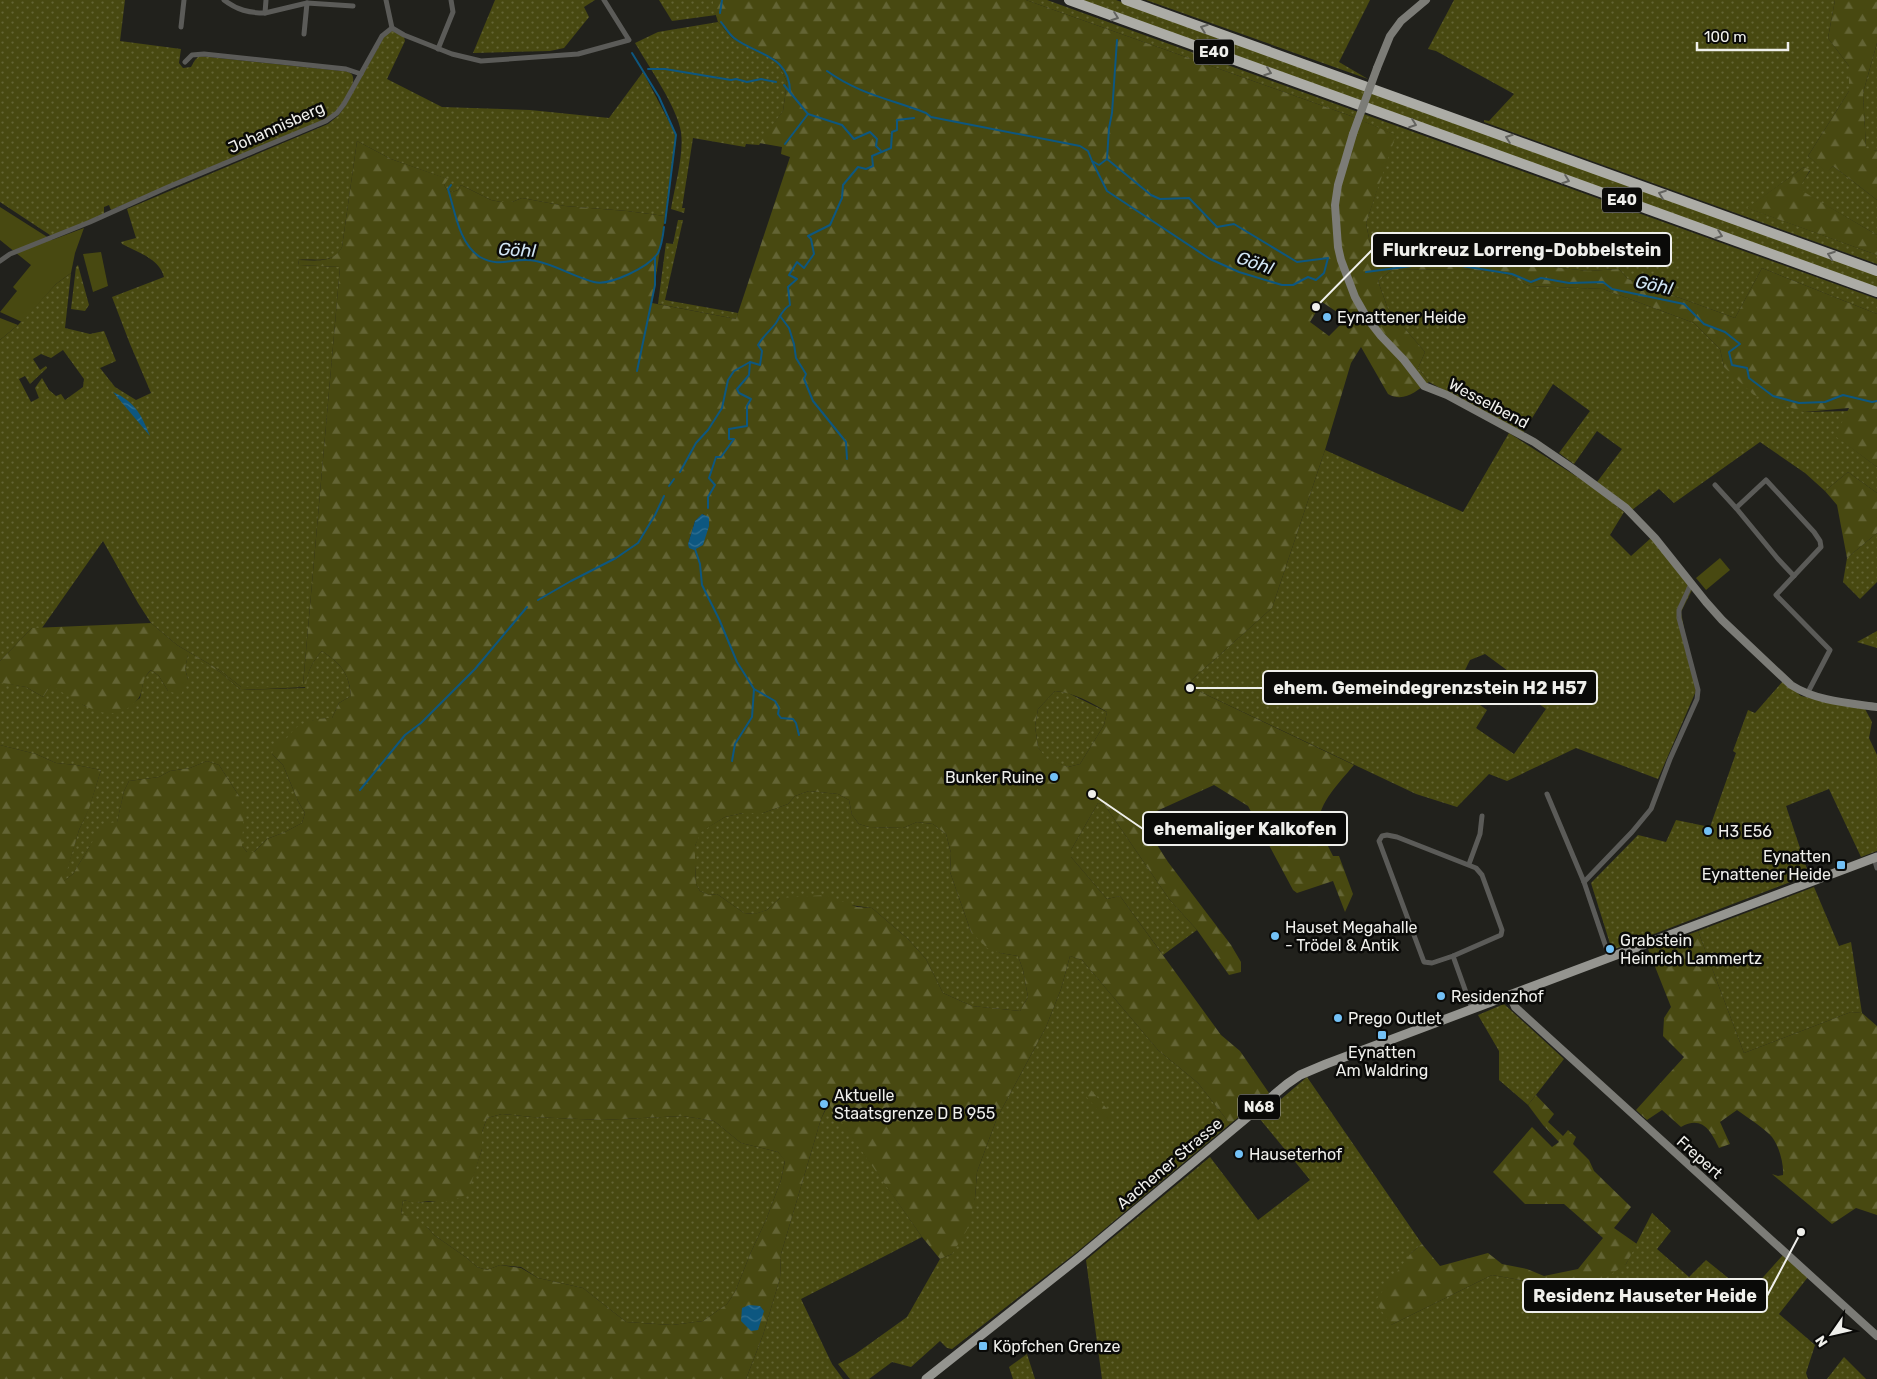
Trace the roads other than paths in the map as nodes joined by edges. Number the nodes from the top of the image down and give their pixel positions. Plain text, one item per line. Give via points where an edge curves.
1 (184, 0) edge
2 (224, 0) edge
3 (266, 0) edge
4 (386, 0) edge
5 (451, 0) edge
6 (604, 0) edge
7 (1069, 0) edge
8 (1126, 0) edge
9 (1426, 0) edge
10 (307, 3) junction
11 (353, 6) dead end
12 (265, 12) junction
13 (181, 27) dead end
14 (392, 28) junction
15 (304, 34) dead end
16 (438, 49) junction
17 (185, 62) dead end
18 (361, 74) junction
19 (0, 261) edge
20 (1877, 271) edge
21 (1877, 292) edge
22 (1715, 485) dead end
23 (1736, 508) junction
24 (1794, 576) junction
25 (1691, 584) junction
26 (1807, 694) junction
27 (1877, 707) edge
28 (1547, 794) dead end
29 (1482, 816) dead end
30 (1875, 857) edge
31 (1469, 864) junction
32 (1877, 868) edge
33 (1584, 882) junction
34 (1453, 956) junction
35 (1609, 956) junction
36 (1510, 995) junction
37 (1472, 1009) junction
38 (1877, 1336) edge
39 (926, 1379) edge

1 - 13 street
2 - 12 street via 250,13
3 - 12 street
4 - 14 street
5 - 16 street via 453,12
6 - 16 street via 629,40 578,54 494,60 467,59
7 -> 21 highway, E40
20 -> 8 highway, E40
9 - 25 street, Wesselbend, bridge via 1401,21 1390,36 1353,134 1338,185 1335,212 1338,248 1355,297 1376,330 1424,386 1534,442 1626,508 1655,538
10 - 11 street
10 - 12 street
10 - 15 street
14 - 16 street
14 - 18 street, Johannisberg via 382,36
17 - 18 street via 192,55 204,54 346,68
18 - 19 street, Johannisberg via 341,109 318,125 10,254
22 - 23 street
23 - 24 street
23 - 24 street via 1766,480 1814,532 1821,547
24 - 26 street via 1776,595 1830,650
25 - 26 street, Wesselbend via 1722,620 1791,685
25 - 33 street via 1679,610 1698,690 1697,699 1651,810
26 - 27 street, Wesselbend
28 - 33 street
29 - 31 street via 1480,834
30 - 32 street
30 - 35 main road, Aachener Strasse / N68
31 - 34 street via 1482,875 1502,930 1496,938
31 - 34 street via 1397,837 1382,836 1379,841 1424,962 1432,964
33 - 35 street
34 - 37 street
35 - 36 main road, Aachener Strasse / N68
36 - 37 main road, Aachener Strasse / N68
36 - 38 street, Frepert via 1515,1007
37 - 39 main road, Aachener Strasse / N68 via 1300,1075

